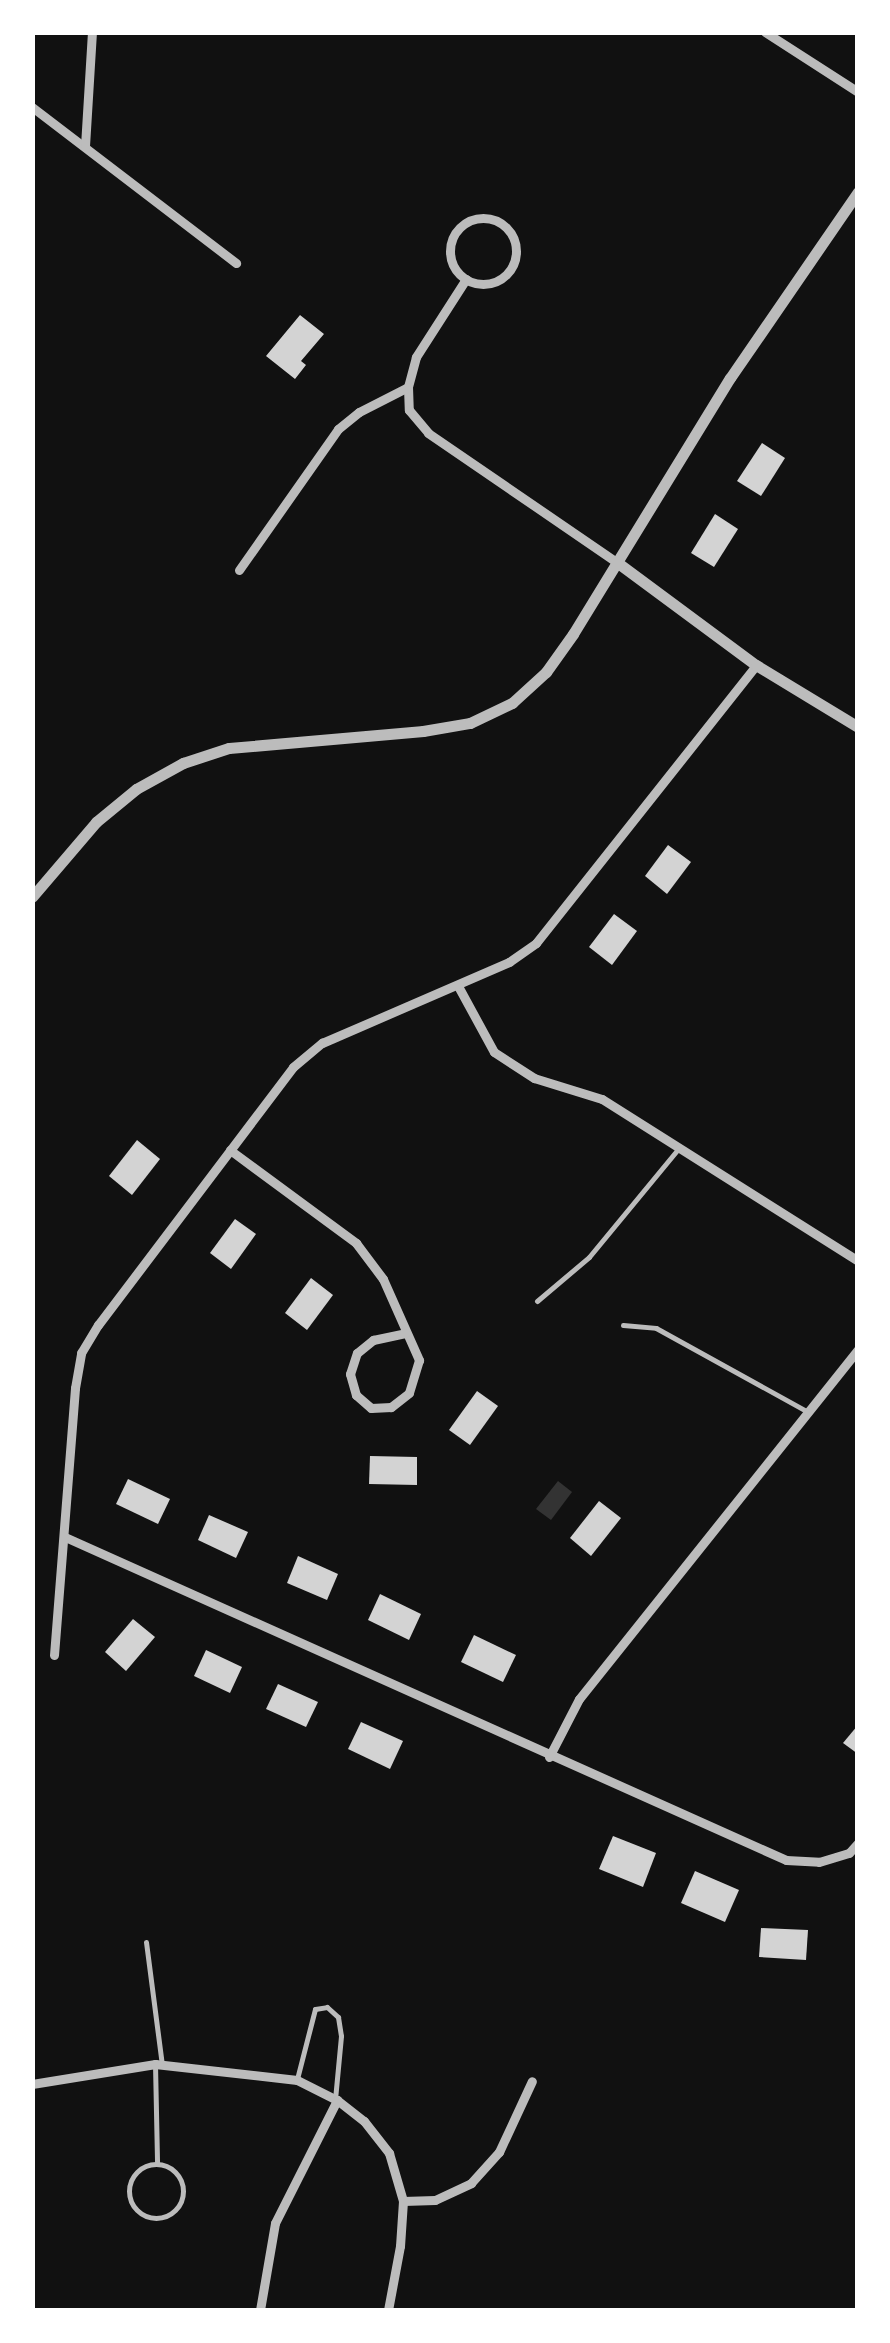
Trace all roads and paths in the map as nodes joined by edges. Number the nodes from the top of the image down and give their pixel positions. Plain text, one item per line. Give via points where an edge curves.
1 (92, 32) edge
2 (764, 32) edge
3 (858, 92) edge
4 (32, 107) edge
5 (85, 146) junction
6 (858, 192) edge
7 (236, 263) dead end
8 (466, 279) junction
9 (408, 387) junction
10 (618, 563) junction
11 (239, 570) dead end
12 (756, 665) junction
13 (858, 727) edge
14 (32, 897) edge
15 (458, 986) junction
16 (680, 1146) junction
17 (230, 1150) junction
18 (858, 1261) edge
19 (537, 1301) dead end
20 (623, 1325) dead end
21 (404, 1333) junction
22 (858, 1350) edge
23 (808, 1412) junction
24 (66, 1537) junction
25 (54, 1655) dead end
26 (549, 1756) junction
27 (858, 1843) edge
28 (146, 1942) dead end
29 (159, 2065) junction
30 (296, 2080) junction
31 (532, 2081) dead end
32 (32, 2084) edge
33 (336, 2099) junction
34 (158, 2163) junction
35 (403, 2201) junction
36 (260, 2310) edge
37 (388, 2310) edge

1 - 5 street
2 - 3 street
4 - 5 street
5 - 7 street
6 - 10 street via 730,378
8 - 8 street via 492,283 513,265 513,238 494,220 480,218 456,231 450,257
8 - 9 street via 416,357
9 - 10 street via 409,410 428,434
9 - 11 street via 338,430
10 - 12 street
10 - 14 street via 546,672 512,704 470,723 423,732 229,748 184,763 136,788 96,822
12 - 13 street
12 - 15 street via 536,943
15 - 16 street via 494,1052 534,1078 602,1099
15 - 17 street via 322,1042 293,1067
16 - 18 street
16 - 19 lane via 589,1257
17 - 21 street via 356,1243 383,1280
17 - 24 street via 81,1353
20 - 23 lane via 656,1328
21 - 21 street via 419,1360 413,1382 391,1407 371,1408 356,1395 350,1374 357,1353 373,1340
22 - 23 street
23 - 26 street via 579,1700
24 - 25 street
24 - 26 street
26 - 27 street via 786,1860 819,1862 849,1853
28 - 29 lane
29 - 30 street
29 - 32 street
29 - 34 lane
30 - 33 street
30 - 33 lane via 315,2009 327,2007 338,2017 340,2036
31 - 35 street via 499,2152 471,2182 436,2200
33 - 35 street via 389,2153
33 - 36 street via 276,2223
34 - 34 lane via 174,2170 184,2195 175,2211 158,2218 135,2208 129,2191 134,2174
35 - 37 street

